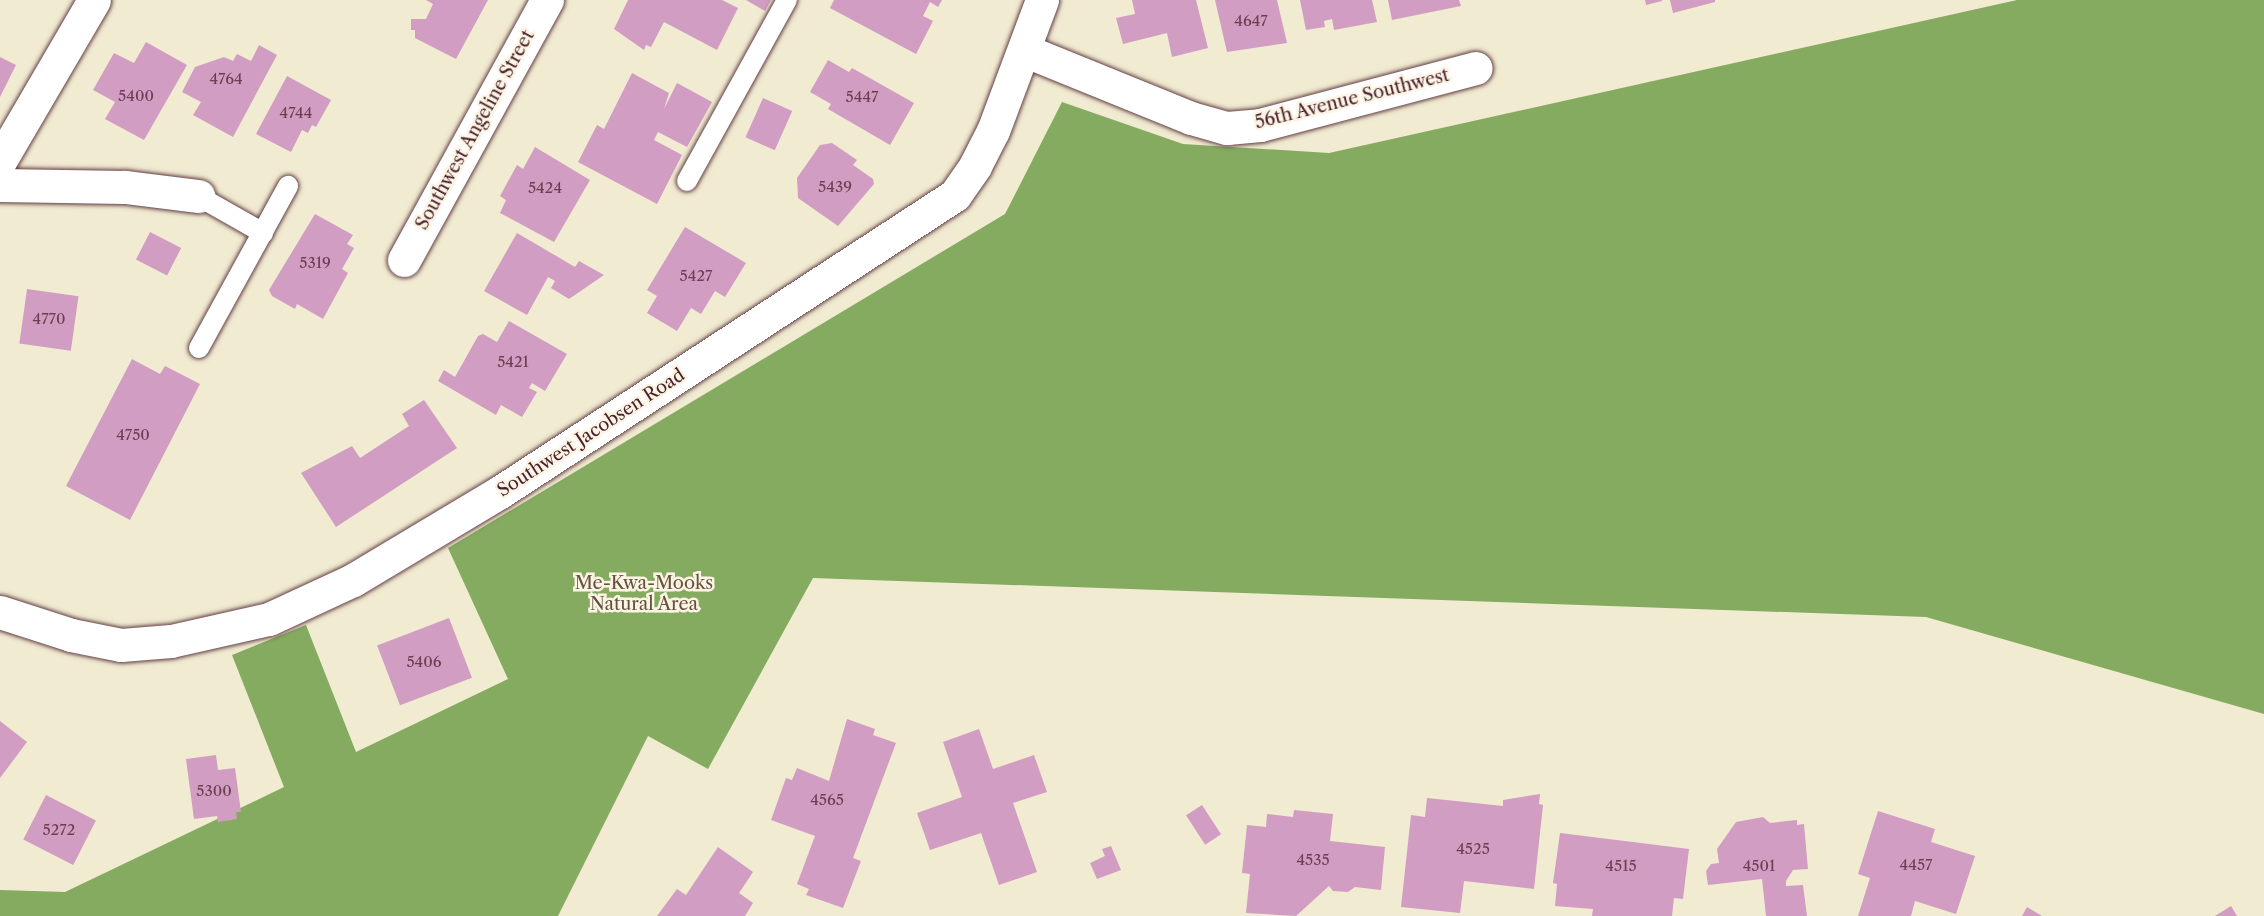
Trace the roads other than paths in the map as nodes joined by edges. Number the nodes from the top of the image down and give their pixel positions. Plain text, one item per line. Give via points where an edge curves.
1 (94, 0) edge
2 (547, 0) edge
3 (787, 0) edge
4 (1042, 0) edge
5 (1026, 51) junction
6 (1476, 68) dead end
7 (0, 161) edge
8 (687, 181) dead end
9 (0, 185) edge
10 (288, 186) dead end
11 (198, 196) joint
12 (263, 233) junction
13 (404, 260) dead end
14 (200, 348) dead end
15 (0, 612) edge

1 - 7 street
2 - 13 street, Southwest Angeline Street
3 - 8 lane
4 - 5 street, Southwest Jacobsen Road
5 - 6 street, 56th Avenue Southwest via 1191,118 1227,128 1260,125
5 - 15 street, Southwest Jacobsen Road via 980,157 955,195 501,492 353,580 268,619 161,642 111,643 71,635
9 - 11 street via 125,187
10 - 12 lane
11 - 12 lane
12 - 14 lane

